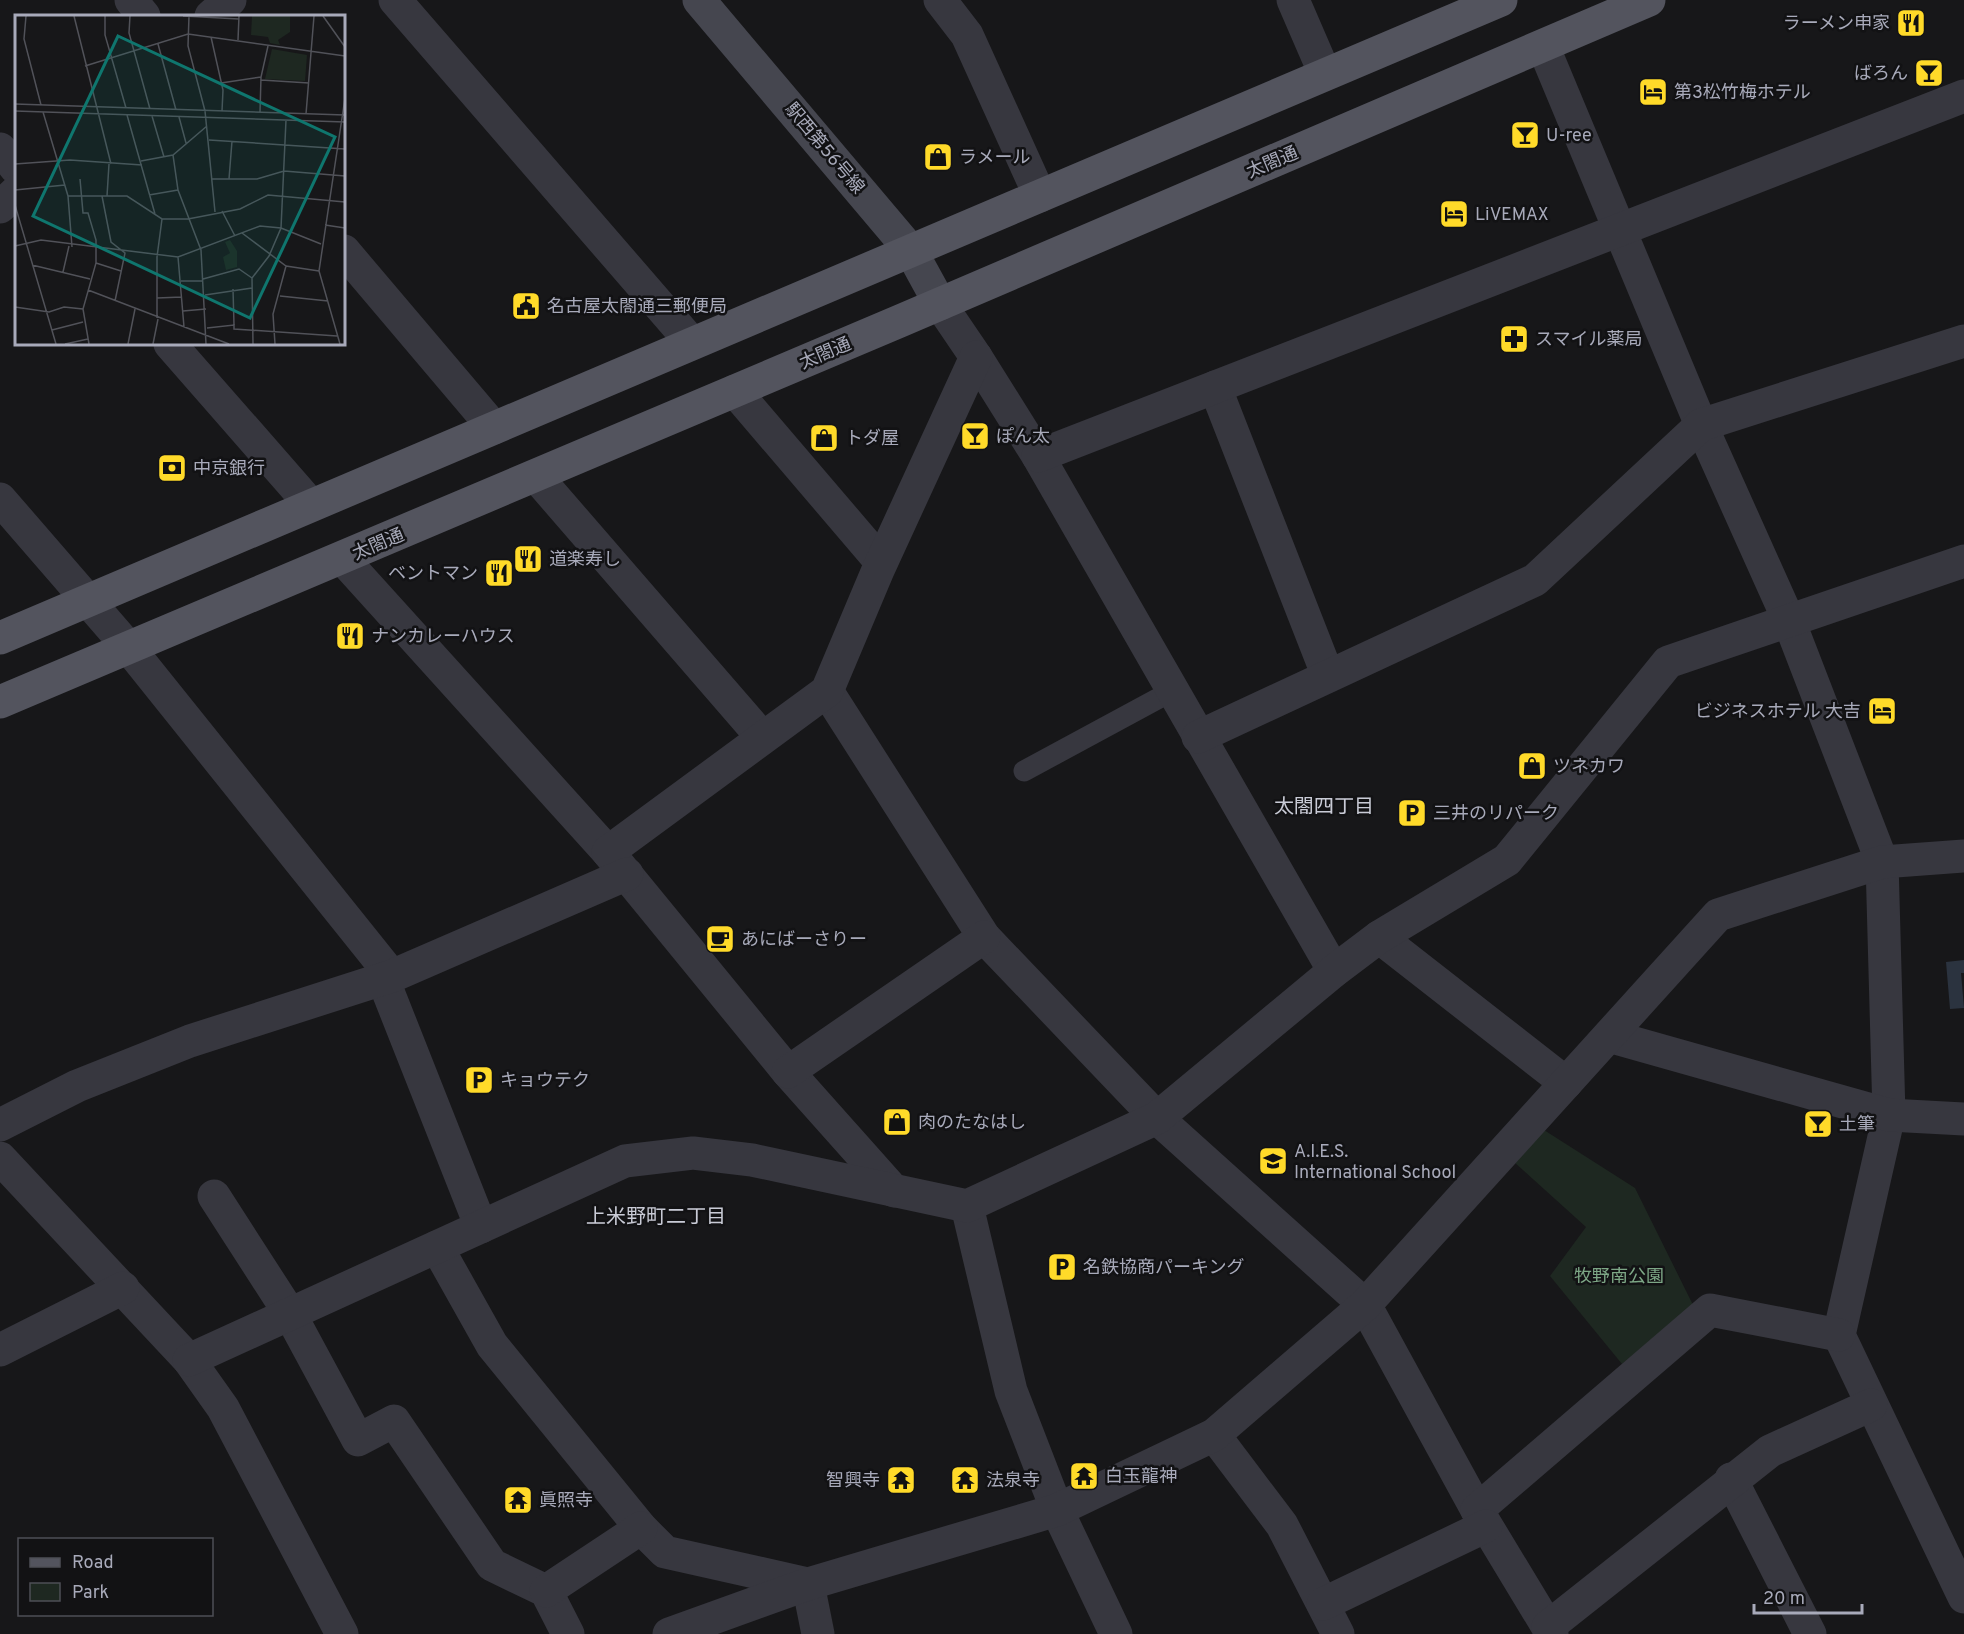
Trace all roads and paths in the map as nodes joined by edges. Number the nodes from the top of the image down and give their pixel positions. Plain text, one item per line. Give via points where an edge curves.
1 (130, 0) edge
2 (230, 0) edge
3 (395, 0) edge
4 (699, 0) edge
5 (940, 0) edge
6 (1293, 0) edge
7 (1501, 0) edge
8 (1649, 0) edge
9 (143, 15) edge
10 (212, 15) edge
11 (1543, 46) junction
12 (1325, 74) junction
13 (1964, 96) edge
14 (0, 149) edge
15 (15, 167) edge
16 (15, 193) edge
17 (1040, 196) junction
18 (0, 207) edge
19 (1619, 231) junction
20 (911, 251) junction
21 (345, 252) edge
22 (940, 304) junction
23 (1964, 340) edge
24 (692, 344) junction
25 (171, 345) edge
26 (976, 357) junction
27 (1215, 387) junction
28 (735, 391) junction
29 (1701, 425) junction
30 (494, 428) junction
31 (1038, 456) junction
32 (536, 476) junction
33 (0, 499) edge
34 (311, 506) junction
35 (343, 559) junction
36 (1964, 561) edge
37 (881, 562) junction
38 (86, 601) junction
39 (1789, 621) junction
40 (0, 638) edge
41 (129, 648) junction
42 (1328, 676) junction
43 (827, 691) junction
44 (1172, 691) junction
45 (0, 702) edge
46 (1198, 736) junction
47 (762, 737) junction
48 (1024, 771) dead end
49 (1964, 856) edge
50 (1882, 862) junction
51 (617, 863) junction
52 (984, 938) junction
53 (1379, 938) junction
54 (1334, 971) junction
55 (387, 978) junction
56 (1609, 1036) junction
57 (788, 1072) junction
58 (1566, 1083) junction
59 (1889, 1115) junction
60 (1157, 1118) junction
61 (1964, 1119) edge
62 (0, 1125) edge
63 (0, 1158) edge
64 (894, 1191) junction
65 (214, 1196) dead end
66 (967, 1206) junction
67 (481, 1227) junction
68 (436, 1247) junction
69 (123, 1288) junction
70 (1365, 1305) junction
71 (290, 1314) junction
72 (1839, 1335) junction
73 (0, 1350) edge
74 (189, 1360) junction
75 (1871, 1406) junction
76 (1214, 1435) junction
77 (1731, 1479) junction
78 (1057, 1510) junction
79 (1481, 1518) junction
80 (640, 1528) junction
81 (807, 1584) junction
82 (546, 1591) junction
83 (1964, 1597) edge
84 (1323, 1604) junction
85 (1550, 1630) edge
86 (342, 1634) edge
87 (568, 1634) edge
88 (669, 1634) edge
89 (818, 1634) edge
90 (1116, 1634) edge
91 (1338, 1634) edge
92 (1810, 1634) edge

1 - 9 street
2 - 10 street
3 - 24 street
4 - 20 street, 駅西第56号線
5 - 17 street via 967,35
6 - 12 street
7 - 12 main road
8 - 11 main road, 太閤通
11 - 19 street
11 - 22 main road, 太閤通
12 - 17 main road
13 - 19 street
14 - 15 street
16 - 18 street
17 - 20 main road
19 - 27 street
19 - 29 street
20 - 22 street, 駅西第56号線
20 - 24 main road
21 - 30 street
22 - 26 street
22 - 28 main road, 太閤通
23 - 29 street
24 - 30 main road
25 - 34 street
26 - 31 street
26 - 37 street
27 - 31 street
27 - 42 street
28 - 32 main road, 太閤通
28 - 37 street
29 - 39 street
29 - 42 street via 1535,580
30 - 34 main road
31 - 44 street
32 - 35 main road, 太閤通
32 - 47 street
33 - 38 street
34 - 38 main road
35 - 41 main road, 太閤通
35 - 51 street
36 - 39 street
37 - 43 street
38 - 40 main road
38 - 41 street
39 - 50 street
39 - 53 street via 1668,662 1507,860
41 - 45 main road, 太閤通
41 - 55 street
42 - 46 street
43 - 47 street
43 - 52 street
44 - 46 street
44 - 48 lane
46 - 54 street
47 - 51 street
49 - 50 street
50 - 56 street via 1718,915
50 - 59 street
51 - 55 street
51 - 57 street
52 - 57 street
52 - 60 street
53 - 54 street
53 - 58 street
54 - 60 street
55 - 62 street via 190,1041 77,1086
55 - 67 street
56 - 58 street
56 - 59 street
57 - 64 street
58 - 70 street
59 - 61 street
59 - 72 street
60 - 66 street
60 - 70 street
63 - 69 street
64 - 66 street
64 - 67 street via 752,1160 693,1153 624,1161
65 - 71 street
66 - 78 street via 1011,1391
67 - 68 street
68 - 71 street
68 - 80 street via 492,1345
69 - 73 street
69 - 74 street
70 - 76 street
70 - 79 street
71 - 74 street
71 - 82 street via 358,1440 394,1421 492,1565
72 - 75 street
72 - 79 street via 1710,1310
74 - 86 street via 223,1408
75 - 77 street via 1770,1451
75 - 83 street
76 - 78 street
76 - 84 street via 1282,1526
77 - 85 street
77 - 92 street
78 - 81 street
78 - 90 street
79 - 84 street
79 - 85 street
80 - 81 street via 665,1552
80 - 82 street
81 - 88 street
81 - 89 street
82 - 87 street
84 - 91 street

